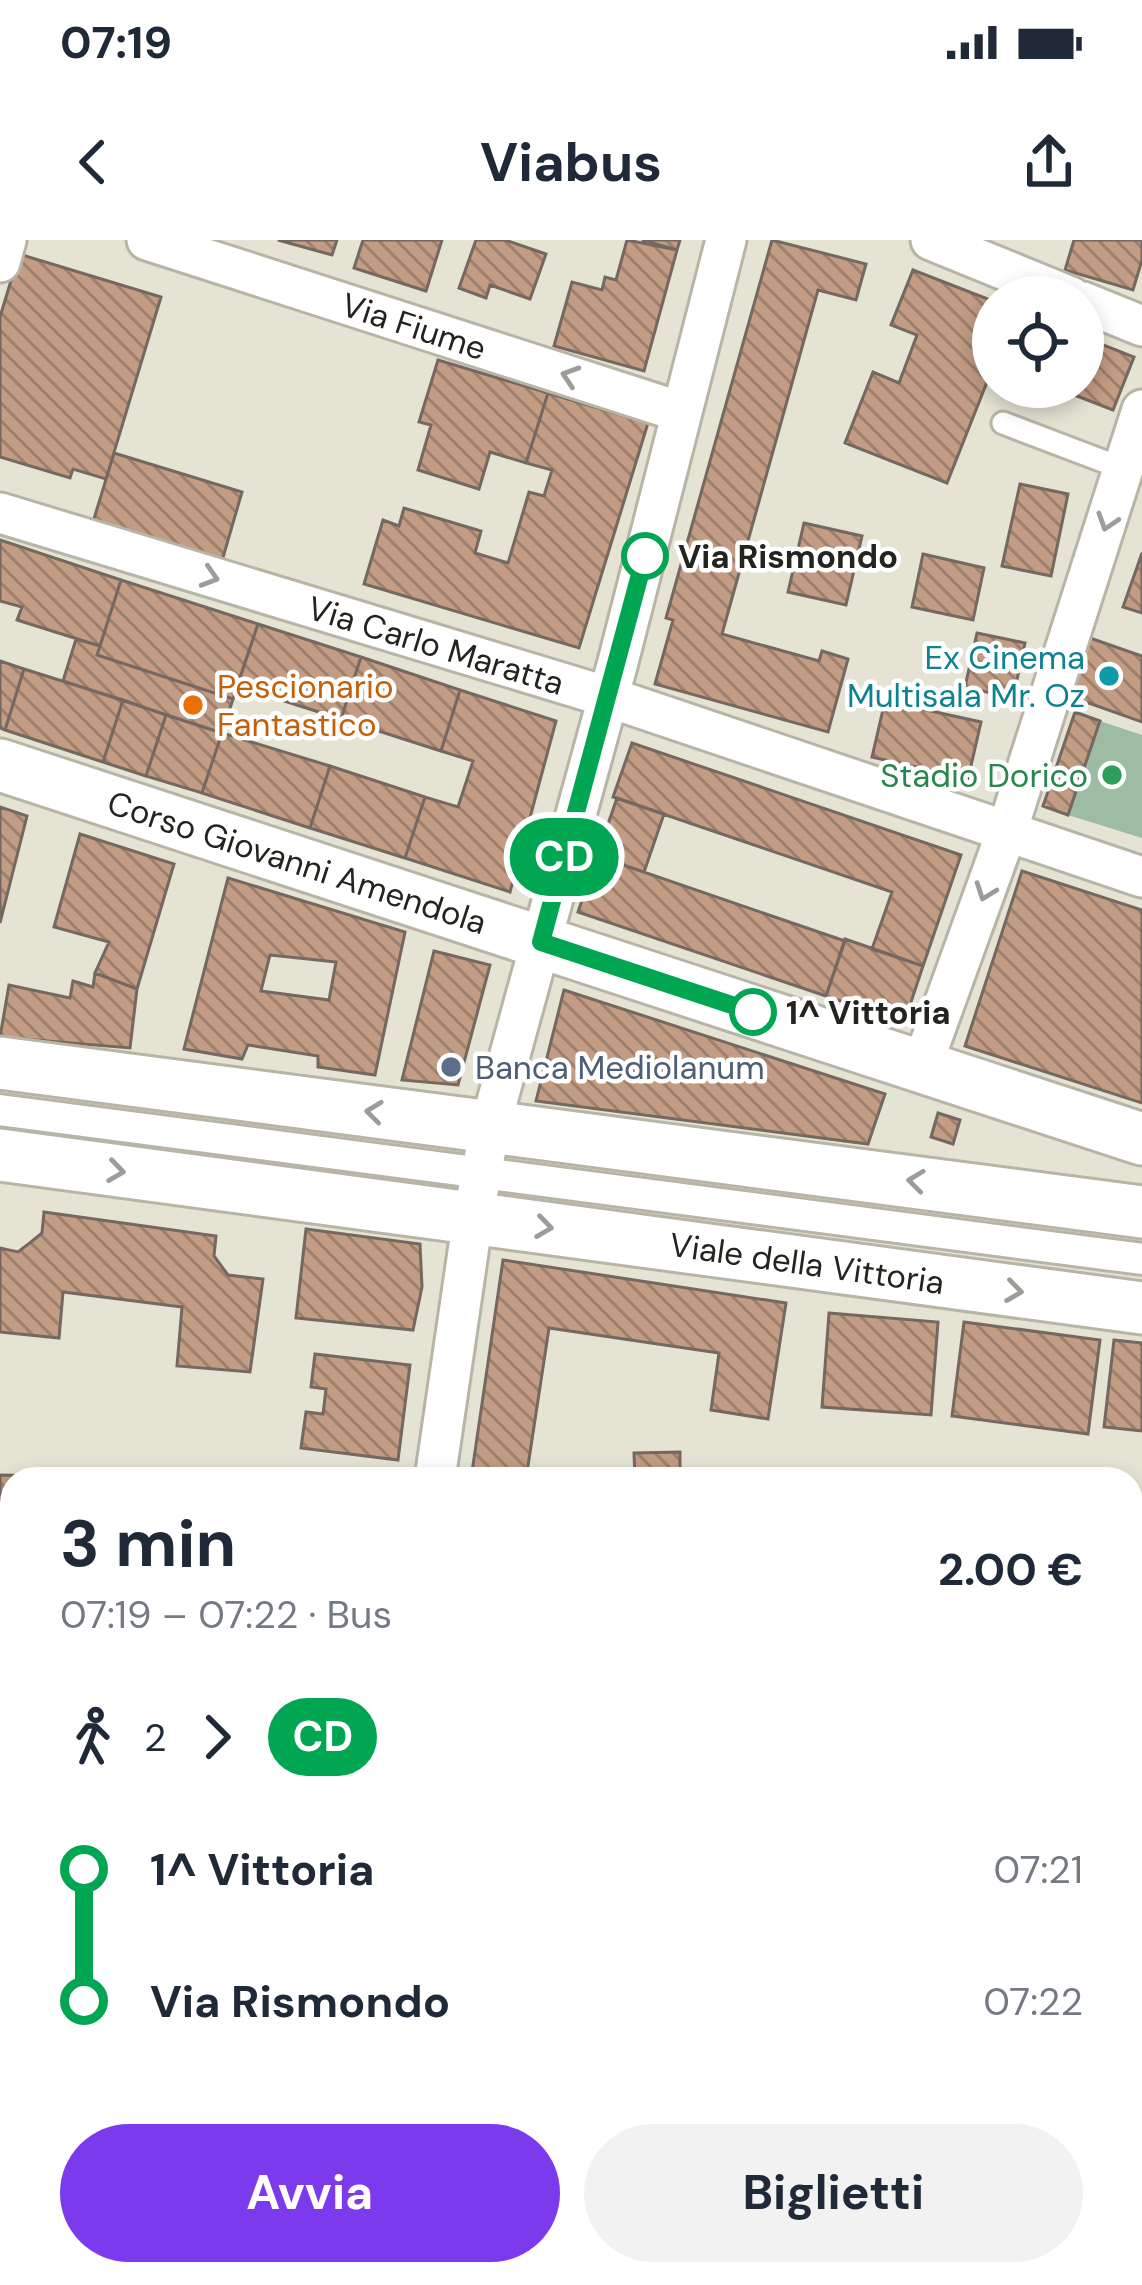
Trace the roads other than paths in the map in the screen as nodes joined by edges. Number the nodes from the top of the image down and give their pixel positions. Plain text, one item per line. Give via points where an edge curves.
1 (6, 240) edge
2 (147, 240) edge
3 (726, 240) edge
4 (931, 240) edge
5 (0, 262) edge
6 (1019, 276) edge
7 (1104, 311) edge
8 (1142, 326) edge
9 (1142, 410) edge
10 (681, 412) junction
11 (1003, 423) dead end
12 (1124, 469) junction
13 (0, 513) edge
14 (608, 697) junction
15 (0, 765) edge
16 (1006, 831) junction
17 (1142, 878) edge
18 (541, 942) junction
19 (0, 1063) edge
20 (921, 1068) junction
21 (0, 1111) edge
22 (1142, 1139) edge
23 (0, 1155) edge
24 (482, 1172) junction
25 (1142, 1212) edge
26 (1142, 1259) edge
27 (1142, 1308) edge
28 (437, 1467) edge

1 - 5 street
10 -> 2 street, Via Fiume
3 - 10 street
4 - 6 street
7 - 8 street
9 - 12 street
10 - 14 street
11 - 12 lane
12 -> 16 street
13 -> 14 street, Via Carlo Maratta
14 - 16 street, Via Carlo Maratta
14 - 18 street
15 - 18 street, Corso Giovanni Amendola
16 - 17 street, Via Carlo Maratta
16 -> 20 street
18 - 20 street, Corso Giovanni Amendola
18 - 24 street
24 -> 19 street, Viale della Vittoria
20 - 22 street, Corso Giovanni Amendola
21 - 24 street, Viale della Vittoria
23 -> 24 street, Viale della Vittoria
25 -> 24 street, Viale della Vittoria
24 - 26 street, Viale della Vittoria
24 -> 27 street, Viale della Vittoria
24 - 28 street

